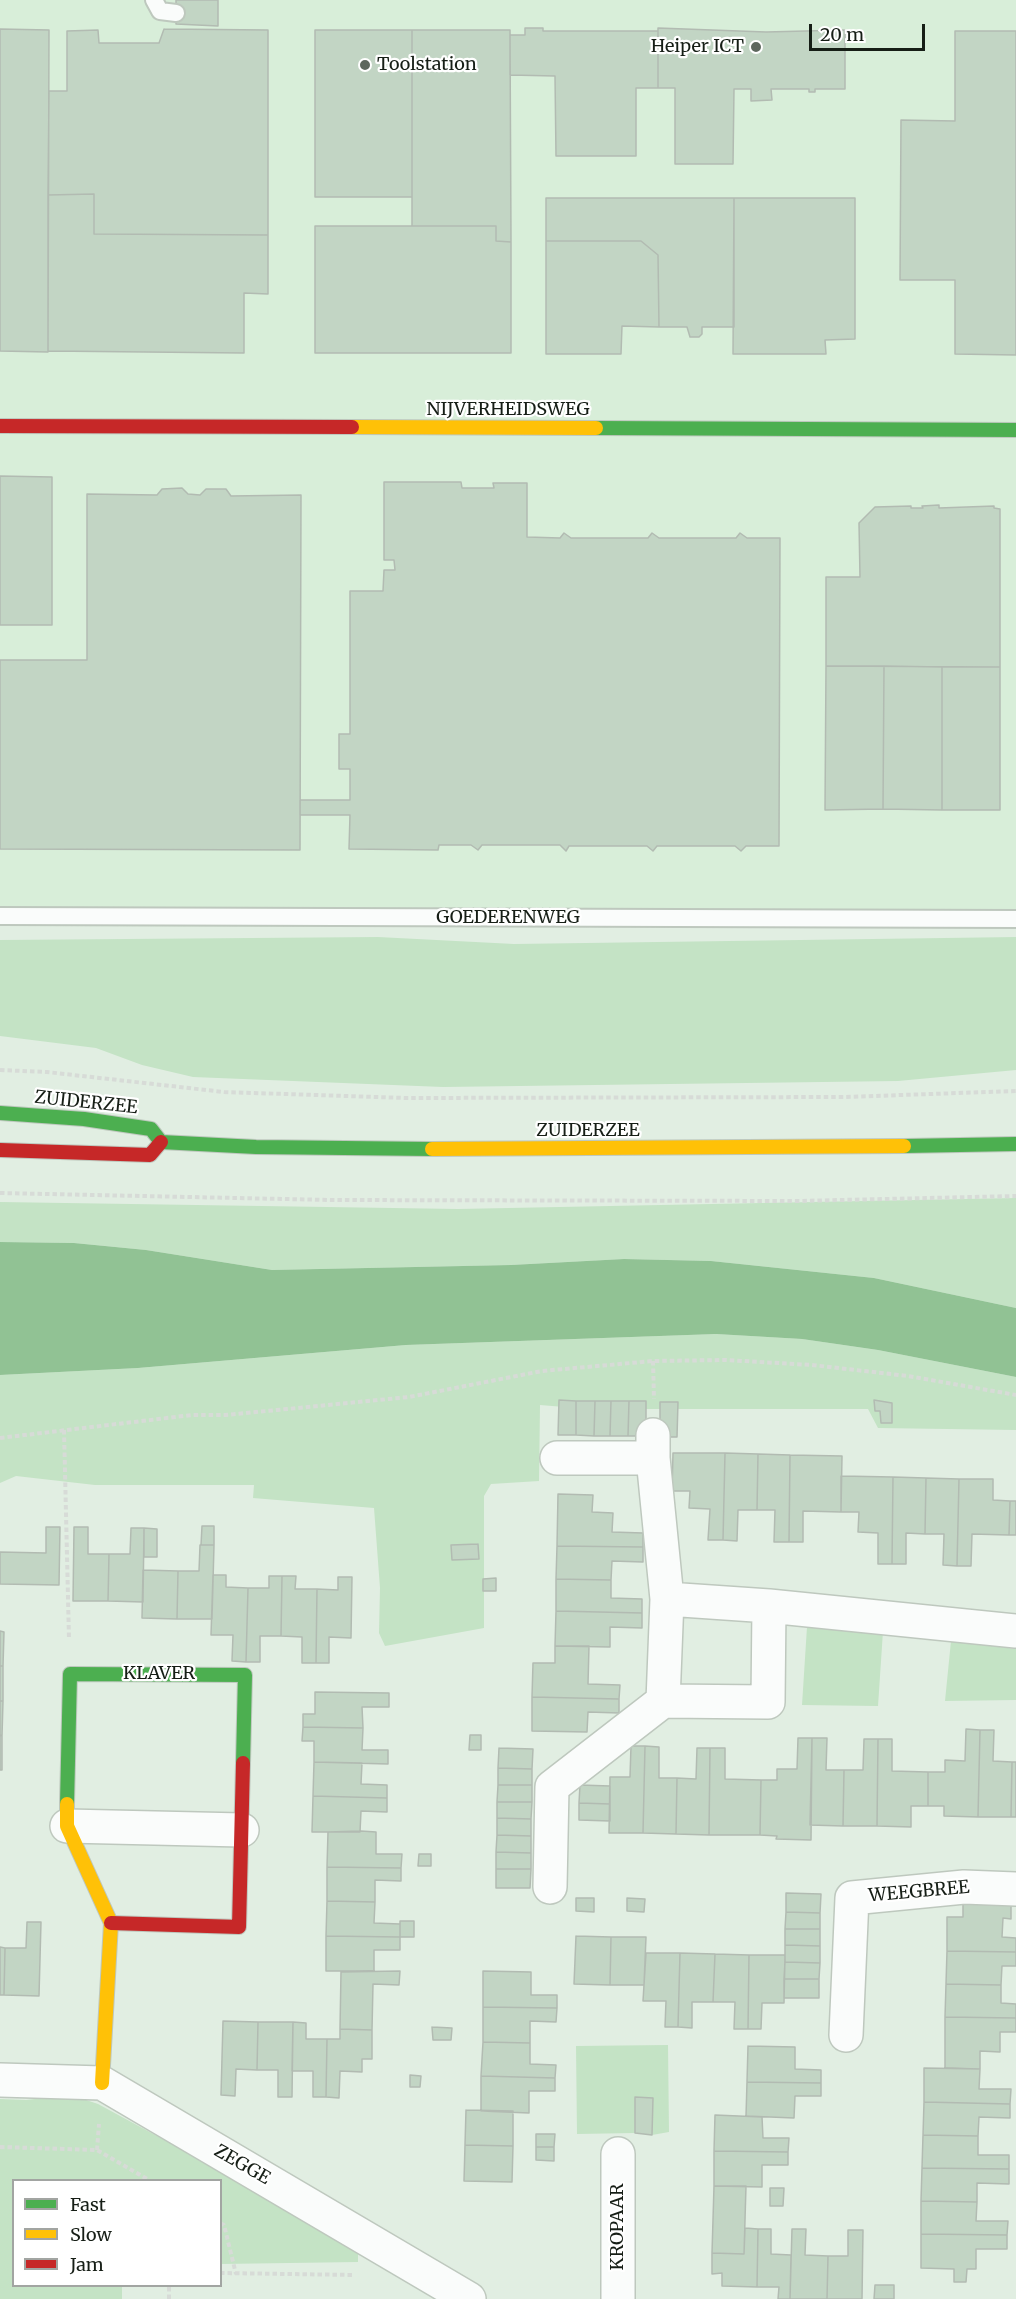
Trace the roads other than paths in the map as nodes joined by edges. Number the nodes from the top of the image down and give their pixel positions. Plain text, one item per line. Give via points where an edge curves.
1 (154, 0) edge
2 (176, 14) dead end
3 (0, 426) edge
4 (1016, 430) edge
5 (0, 916) edge
6 (1016, 919) edge
7 (0, 1113) edge
8 (161, 1142) junction
9 (1016, 1144) edge
10 (0, 1150) edge
11 (557, 1458) dead end
12 (667, 1599) junction
13 (769, 1606) junction
14 (1016, 1631) edge
15 (663, 1701) junction
16 (67, 1826) junction
17 (242, 1830) junction
18 (550, 1887) dead end
19 (1016, 1889) edge
20 (111, 1923) junction
21 (846, 2035) dead end
22 (0, 2080) edge
23 (102, 2083) junction
24 (618, 2154) dead end
25 (469, 2299) edge
26 (618, 2299) edge

1 - 2 lane via 160,11
3 - 4 street, NIJVERHEIDSWEG
5 - 6 lane, GOEDERENWEG
7 - 8 street, ZUIDERZEE via 151,1129
8 - 9 street, ZUIDERZEE via 401,1149
8 - 10 street via 150,1155
11 - 12 street via 653,1446
12 - 13 street
12 - 15 street
13 - 14 street
13 - 15 street via 768,1702
15 - 18 street via 552,1787
16 - 17 street
16 - 17 street, KLAVER via 70,1674 245,1675
16 - 20 street
17 - 20 street, KLAVER via 239,1927
19 - 21 street, WEEGBREE via 964,1887 852,1898
20 - 23 street
22 - 23 street, ZEGGE
23 - 25 street, ZEGGE
24 - 26 street, KROPAAR

